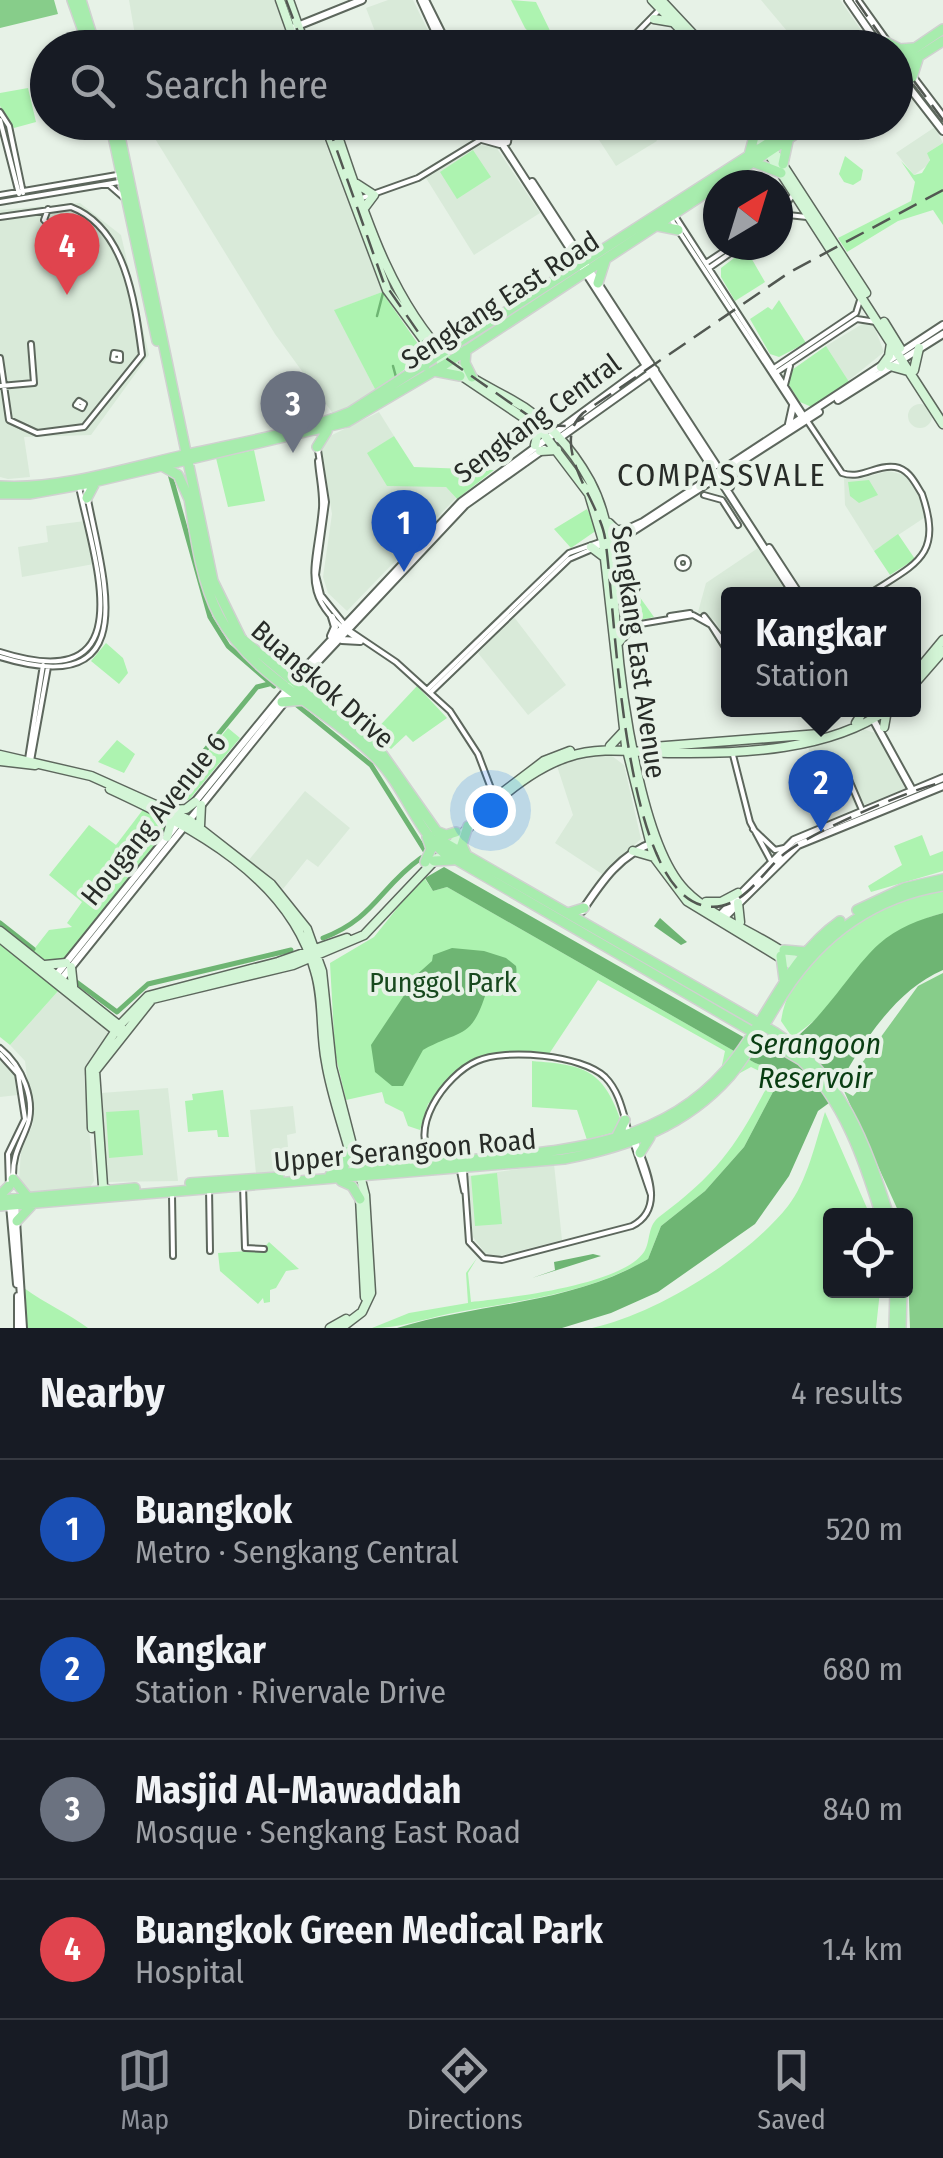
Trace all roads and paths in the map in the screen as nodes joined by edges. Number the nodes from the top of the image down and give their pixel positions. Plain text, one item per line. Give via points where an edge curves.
1 (72, 0) edge
2 (81, 0) edge
3 (280, 0) edge
4 (351, 0) edge
5 (362, 0) edge
6 (422, 0) edge
7 (652, 0) edge
8 (848, 0) edge
9 (856, 0) edge
10 (290, 4) edge
11 (667, 4) edge
12 (652, 19) junction
13 (676, 19) junction
14 (298, 23) junction
15 (84, 30) edge
16 (88, 30) edge
17 (298, 30) edge
18 (300, 30) edge
19 (437, 30) edge
20 (641, 30) edge
21 (684, 30) edge
22 (687, 30) edge
23 (873, 30) edge
24 (876, 30) edge
25 (943, 30) edge
26 (943, 40) edge
27 (913, 50) edge
28 (919, 51) junction
29 (913, 55) edge
30 (913, 64) edge
31 (913, 89) edge
32 (913, 92) edge
33 (0, 112) edge
34 (943, 117) edge
35 (0, 120) edge
36 (943, 131) edge
37 (116, 140) edge
38 (118, 140) edge
39 (332, 140) edge
40 (340, 140) edge
41 (482, 140) joint
42 (502, 140) edge
43 (507, 140) edge
44 (752, 140) edge
45 (763, 140) edge
46 (781, 140) edge
47 (786, 140) edge
48 (506, 146) junction
49 (768, 148) junction
50 (118, 158) junction
51 (750, 160) junction
52 (782, 168) junction
53 (108, 176) junction
54 (125, 177) junction
55 (18, 179) junction
56 (354, 180) junction
57 (108, 184) junction
58 (33, 190) junction
59 (794, 192) junction
60 (21, 195) junction
61 (374, 195) junction
62 (793, 195) edge
63 (2, 197) edge
64 (357, 200) junction
65 (689, 204) junction
66 (126, 205) junction
67 (48, 210) junction
68 (365, 212) junction
69 (670, 212) junction
70 (793, 214) edge
71 (0, 216) edge
72 (810, 218) junction
73 (52, 226) dead end
74 (656, 226) junction
75 (680, 228) junction
76 (696, 249) junction
77 (574, 250) junction
78 (703, 251) edge
79 (602, 256) junction
80 (715, 260) edge
81 (720, 260) edge
82 (705, 266) junction
83 (585, 267) junction
84 (570, 277) junction
85 (717, 280) junction
86 (596, 285) junction
87 (861, 295) junction
88 (880, 324) junction
89 (943, 326) edge
90 (943, 334) edge
91 (429, 341) junction
92 (893, 341) junction
93 (31, 344) dead end
94 (915, 346) junction
95 (463, 348) junction
96 (764, 352) junction
97 (638, 355) junction
98 (902, 355) junction
99 (0, 358) edge
100 (120, 360) dead end
101 (444, 360) junction
102 (790, 360) junction
103 (886, 366) junction
104 (650, 368) junction
105 (132, 370) junction
106 (428, 370) junction
107 (773, 371) junction
108 (913, 372) junction
109 (460, 376) junction
110 (472, 376) junction
111 (636, 378) junction
112 (785, 384) junction
113 (2, 386) edge
114 (661, 389) junction
115 (795, 406) junction
116 (83, 407) dead end
117 (814, 410) junction
118 (943, 415) edge
119 (95, 417) junction
120 (805, 421) junction
121 (943, 424) edge
122 (785, 429) junction
123 (551, 433) junction
124 (313, 435) junction
125 (538, 448) junction
126 (561, 452) junction
127 (182, 456) junction
128 (709, 458) junction
129 (735, 464) junction
130 (719, 474) junction
131 (190, 478) junction
132 (82, 482) junction
133 (704, 484) junction
134 (0, 486) edge
135 (729, 489) junction
136 (0, 494) edge
137 (704, 496) dead end
138 (84, 498) junction
139 (189, 499) junction
140 (326, 513) junction
141 (936, 515) dead end
142 (320, 519) junction
143 (606, 520) junction
144 (325, 524) junction
145 (738, 525) dead end
146 (601, 530) junction
147 (628, 530) junction
148 (319, 532) junction
149 (607, 541) junction
150 (623, 542) junction
151 (592, 544) junction
152 (936, 548) dead end
153 (609, 561) junction
154 (792, 587) edge
155 (879, 587) edge
156 (636, 588) dead end
157 (615, 609) junction
158 (333, 615) junction
159 (356, 617) junction
160 (630, 626) junction
161 (613, 629) junction
162 (350, 632) junction
163 (943, 640) edge
164 (721, 641) edge
165 (337, 642) junction
166 (618, 644) junction
167 (326, 646) junction
168 (943, 650) edge
169 (0, 655) edge
170 (46, 664) junction
171 (274, 666) junction
172 (921, 667) edge
173 (307, 669) junction
174 (921, 676) edge
175 (278, 678) junction
176 (293, 686) junction
177 (430, 691) junction
178 (308, 698) junction
179 (281, 700) junction
180 (871, 717) edge
181 (875, 717) edge
182 (859, 724) junction
183 (628, 731) junction
184 (611, 748) junction
185 (748, 748) junction
186 (631, 749) junction
187 (653, 750) junction
188 (729, 750) junction
189 (0, 758) edge
190 (29, 761) junction
191 (737, 761) junction
192 (630, 764) junction
193 (640, 774) junction
194 (847, 775) dead end
195 (943, 782) edge
196 (489, 783) junction
197 (506, 789) junction
198 (914, 792) junction
199 (198, 803) junction
200 (490, 803) junction
201 (873, 806) junction
202 (882, 809) junction
203 (862, 810) junction
204 (165, 811) junction
205 (184, 821) junction
206 (468, 826) junction
207 (753, 829) junction
208 (428, 830) junction
209 (456, 832) junction
210 (201, 833) junction
211 (178, 834) junction
212 (167, 837) junction
213 (652, 843) junction
214 (445, 848) junction
215 (784, 848) junction
216 (633, 851) junction
217 (654, 857) junction
218 (465, 860) junction
219 (771, 860) junction
220 (430, 861) junction
221 (943, 882) edge
222 (738, 898) junction
223 (701, 902) junction
224 (584, 908) junction
225 (565, 913) junction
226 (722, 917) junction
227 (574, 922) junction
228 (744, 926) junction
229 (304, 931) junction
230 (0, 935) edge
231 (332, 947) junction
232 (806, 952) junction
233 (782, 953) junction
234 (313, 954) junction
235 (291, 962) junction
236 (40, 964) junction
237 (68, 965) junction
238 (799, 966) junction
239 (320, 974) junction
240 (57, 980) junction
241 (784, 981) junction
242 (76, 992) junction
243 (782, 997) junction
244 (765, 1011) junction
245 (129, 1016) junction
246 (109, 1018) junction
247 (120, 1030) junction
248 (753, 1030) junction
249 (779, 1039) junction
250 (0, 1051) edge
251 (626, 1117) junction
252 (649, 1132) junction
253 (631, 1143) junction
254 (426, 1148) junction
255 (353, 1153) junction
256 (440, 1164) junction
257 (416, 1166) junction
258 (458, 1166) junction
259 (380, 1172) junction
260 (358, 1175) junction
261 (334, 1177) junction
262 (11, 1182) junction
263 (243, 1186) junction
264 (209, 1188) junction
265 (108, 1190) junction
266 (93, 1191) junction
267 (172, 1191) junction
268 (362, 1197) junction
269 (32, 1200) junction
270 (6, 1202) edge
271 (882, 1208) edge
272 (14, 1222) junction
273 (264, 1249) dead end
274 (210, 1251) dead end
275 (174, 1256) dead end
276 (899, 1298) edge
277 (21, 1328) edge
278 (330, 1328) edge
279 (341, 1328) edge
280 (898, 1328) edge

1 - 15 main road
2 - 16 main road
3 - 14 main road
4 - 14 street
5 - 14 street
6 - 19 street
7 - 11 main road
7 - 12 main road
8 - 23 street
9 - 24 street
10 - 14 main road
11 - 12 street
11 - 13 main road
12 - 13 main road
12 - 20 street
13 - 21 main road
13 - 22 main road
14 - 17 main road
14 - 18 main road
25 - 28 main road
26 - 28 main road
27 - 28 main road
28 - 29 main road
28 - 30 main road
31 - 34 street
32 - 36 street
33 - 55 street via 9,126
35 - 55 street
37 - 50 main road, Buangkok Drive
38 - 54 main road, Buangkok Drive
39 - 64 main road, Sengkang East Avenue
40 - 56 main road, Sengkang East Avenue
41 - 48 street
41 - 61 street
42 - 48 street
43 - 48 street
44 - 51 main road
45 - 49 main road
46 - 49 main road, Sengkang East Road
47 - 52 main road
48 - 77 street
49 - 51 main road, Sengkang East Road
49 - 52 main road
50 - 53 street
50 - 54 main road, Buangkok Drive
51 - 52 main road
51 - 65 main road, Sengkang East Road
51 - 69 main road, Sengkang East Road
52 - 59 main road
52 - 92 main road
53 - 54 street
53 - 58 street
54 - 57 street
54 - 66 main road, Buangkok Drive
54 - 127 main road, Buangkok Drive
55 - 58 street
55 - 60 street
55 - 63 street
56 - 61 main road
56 - 64 main road, Sengkang East Avenue
57 - 60 street
57 - 66 street
58 - 60 street
59 - 62 street
59 - 72 main road
60 - 63 street
61 - 64 street
61 - 68 main road
64 - 68 main road, Sengkang East Avenue
64 - 91 main road, Sengkang East Avenue via 387,290
65 - 69 main road, Sengkang East Road
65 - 75 main road
66 - 127 main road, Buangkok Drive
67 - 71 street
67 - 73 street via 44,220
67 - 105 street via 80,210 118,250 142,354
68 - 91 main road, Sengkang East Avenue via 394,287
69 - 74 main road, Sengkang East Road
69 - 75 street
69 - 79 main road, Sengkang East Road
70 - 72 street
72 - 87 main road
74 - 75 main road
74 - 79 main road, Sengkang East Road
75 - 76 street
75 - 82 street
76 - 78 street
76 - 82 street
77 - 79 main road
77 - 83 street
77 - 84 main road
79 - 83 main road, Sengkang East Road
79 - 86 main road
80 - 82 street
81 - 85 street
82 - 85 street
82 - 107 street
83 - 84 main road, Sengkang East Road
83 - 86 street
84 - 86 main road
84 - 95 main road, Sengkang East Road
85 - 96 street
86 - 97 street
86 - 104 street
87 - 88 main road
87 - 102 street via 856,312
88 - 92 main road
88 - 102 street via 857,319
89 - 94 street
90 - 94 street
91 - 95 main road
91 - 101 main road, Sengkang East Avenue
91 - 106 main road
92 - 94 main road
92 - 98 main road
92 - 103 main road
93 - 113 street via 35,382
94 - 98 street
94 - 108 main road
95 - 101 main road, Sengkang East Road
95 - 110 main road
96 - 102 street
96 - 107 street
97 - 104 street
97 - 111 street
98 - 103 street
98 - 108 main road
99 - 113 street
100 - 105 street
101 - 106 main road, Sengkang East Road
101 - 109 main road, Sengkang East Avenue
101 - 110 main road, Sengkang East Avenue
102 - 107 street
102 - 112 street
103 - 108 main road
103 - 117 street
103 - 120 street
104 - 111 street, Sengkang Central
104 - 114 street
104 - 128 street
105 - 119 street
106 - 109 main road
106 - 124 main road, Sengkang East Road
106 - 124 main road, Sengkang East Road
107 - 112 street
107 - 115 street
108 - 118 main road
108 - 121 main road
109 - 123 main road, Sengkang East Avenue
110 - 123 main road, Sengkang East Avenue
111 - 114 street
111 - 123 street, Sengkang Central
112 - 115 street
113 - 119 street via 9,420 26,429 81,429
114 - 128 street
115 - 117 street
115 - 120 street
115 - 122 street
116 - 119 street
117 - 120 street
120 - 122 street
120 - 129 street
120 - 141 street via 842,472 857,476 892,466 905,471
122 - 129 street
123 - 125 main road
123 - 125 street, Sengkang Central
123 - 126 main road, Sengkang East Avenue
123 - 143 main road, Sengkang East Avenue via 587,475
124 - 127 main road, Sengkang East Road
124 - 127 main road, Sengkang East Road
124 - 140 street
124 - 142 street
125 - 126 main road
125 - 159 street, Sengkang Central via 461,502
126 - 146 main road, Sengkang East Avenue via 589,494
127 - 131 main road, Buangkok Drive
127 - 131 main road
127 - 132 main road
127 - 139 main road, Buangkok Drive
127 - 139 main road via 178,475
128 - 129 street
128 - 130 street
128 - 133 street
129 - 130 street
129 - 135 street
130 - 133 street
130 - 135 street
131 - 171 main road, Buangkok Drive via 225,610 241,638
132 - 134 main road
132 - 136 main road
132 - 138 main road
132 - 138 main road
133 - 135 street
133 - 147 street
133 - 150 street
135 - 154 street
137 - 145 street via 724,501
138 - 170 street via 102,618 84,649
139 - 175 main road, Buangkok Drive via 218,615
140 - 142 street
140 - 144 street
142 - 148 street
143 - 147 main road
143 - 149 main road, Sengkang East Avenue
144 - 148 street
144 - 158 street via 316,581
146 - 149 main road, Sengkang East Avenue
146 - 151 main road
147 - 149 street
148 - 158 street via 311,580
149 - 150 street
149 - 151 street
149 - 153 main road, Sengkang East Avenue
150 - 153 main road
150 - 156 street via 623,582
151 - 153 main road
151 - 177 street via 569,553
152 - 155 street
153 - 157 main road, Sengkang East Avenue
153 - 161 main road, Sengkang East Avenue
157 - 160 main road
157 - 161 main road, Sengkang East Avenue
158 - 159 street
158 - 162 street
158 - 167 street via 336,628
159 - 162 street, Sengkang Central
159 - 162 street
160 - 161 street
160 - 164 street via 700,617
160 - 166 main road
161 - 166 main road, Sengkang East Avenue
161 - 183 main road, Sengkang East Avenue
162 - 165 street
162 - 165 street, Sengkang Central
162 - 167 street, Sengkang Central
162 - 177 street
163 - 172 main road
165 - 173 street, Sengkang Central
166 - 183 main road, Sengkang East Avenue
167 - 173 street, Sengkang Central
168 - 174 main road
169 - 170 street
170 - 190 street
171 - 173 main road
171 - 176 main road, Buangkok Drive
173 - 176 street, Sengkang Central
173 - 178 main road
175 - 176 main road, Buangkok Drive
175 - 179 main road
176 - 178 main road, Buangkok Drive
176 - 179 street, Hougang Avenue 6
177 - 196 street via 468,737
178 - 179 main road
178 - 208 main road, Buangkok Drive via 381,763
179 - 199 street, Hougang Avenue 6
180 - 182 main road
181 - 198 street
182 - 185 main road via 834,737
182 - 187 main road via 810,736
183 - 184 main road
183 - 186 main road, Sengkang East Avenue
183 - 187 main road
184 - 186 main road
184 - 192 main road
184 - 197 main road via 550,758
184 - 206 main road via 548,764
185 - 188 main road
185 - 191 street
186 - 187 main road
186 - 192 main road, Sengkang East Avenue
186 - 193 main road, Sengkang East Avenue
187 - 188 main road
187 - 193 main road
188 - 191 street
189 - 190 main road
190 - 204 main road via 104,780
191 - 207 street
192 - 213 main road, Sengkang East Avenue
193 - 213 main road, Sengkang East Avenue
194 - 203 street
195 - 198 street
196 - 197 street
196 - 200 street
197 - 200 main road
198 - 201 street
198 - 202 street
199 - 204 main road
199 - 205 street, Hougang Avenue 6
199 - 210 main road
200 - 209 main road
201 - 202 street
201 - 203 street
202 - 222 street via 798,844
203 - 215 street
204 - 205 main road
204 - 212 main road
205 - 210 main road
205 - 211 street, Hougang Avenue 6
205 - 212 street, Hougang Avenue 6
206 - 214 main road
206 - 218 main road
207 - 215 street via 776,850
207 - 219 street
208 - 209 main road
208 - 214 main road, Buangkok Drive
208 - 220 main road
209 - 214 main road
210 - 211 main road
210 - 229 main road via 278,898
211 - 237 street, Hougang Avenue 6
212 - 237 street, Hougang Avenue 6
213 - 216 street
213 - 217 main road, Sengkang East Avenue
213 - 223 main road, Sengkang East Avenue via 684,890
214 - 218 main road, Buangkok Drive
214 - 220 main road
215 - 219 street
216 - 217 main road
216 - 224 street
217 - 226 main road, Sengkang East Avenue via 687,901
218 - 220 main road
218 - 225 main road, Buangkok Drive
218 - 227 main road, Buangkok Drive
219 - 222 street
220 - 231 main road via 376,924
221 - 232 main road via 915,884 874,901
221 - 238 main road via 855,918
222 - 223 main road
222 - 226 street
222 - 228 main road via 736,915
223 - 226 main road, Sengkang East Avenue
224 - 225 main road
224 - 227 street
225 - 227 main road, Buangkok Drive
226 - 228 main road, Sengkang East Avenue
226 - 233 main road, Sengkang East Avenue
227 - 248 main road, Buangkok Drive
228 - 233 main road, Sengkang East Avenue
229 - 231 main road
229 - 234 main road
229 - 235 main road
230 - 236 main road
230 - 240 main road
231 - 234 main road
231 - 239 main road
232 - 233 main road
232 - 238 main road
233 - 238 main road, Sengkang East Avenue
233 - 241 main road
234 - 235 main road
234 - 239 main road
235 - 239 main road
235 - 245 main road via 154,992
235 - 247 main road via 158,996
236 - 237 main road
236 - 240 main road
237 - 240 street, Hougang Avenue 6
237 - 242 main road
238 - 241 main road
238 - 243 main road
239 - 255 main road
240 - 242 main road
240 - 247 main road
241 - 244 main road
242 - 246 main road
243 - 248 main road
243 - 249 main road
244 - 248 main road
244 - 248 main road
245 - 246 main road
245 - 247 main road
246 - 247 main road
247 - 265 main road via 94,1077 102,1186
247 - 266 main road via 89,1075
248 - 249 main road, Buangkok Drive
248 - 249 main road
248 - 252 main road, Upper Serangoon Road via 708,1097
249 - 271 main road, Buangkok Drive via 829,1079
250 - 262 street via 20,1066 28,1115 13,1152
251 - 252 main road
251 - 253 main road
251 - 253 street
251 - 254 street via 611,1085 584,1064 486,1058 465,1068 434,1104
252 - 253 main road
252 - 253 main road, Upper Serangoon Road
253 - 258 main road, Upper Serangoon Road
253 - 258 street via 652,1194 649,1211 632,1226 498,1261 484,1258 469,1242
254 - 256 street
254 - 257 street
255 - 259 main road
255 - 260 main road
255 - 261 main road
256 - 257 main road, Upper Serangoon Road
256 - 258 main road, Upper Serangoon Road
257 - 259 main road, Upper Serangoon Road
258 - 259 main road, Upper Serangoon Road
259 - 260 main road, Upper Serangoon Road
259 - 268 main road
260 - 261 main road, Upper Serangoon Road
260 - 268 main road
261 - 263 main road, Upper Serangoon Road
261 - 265 main road, Upper Serangoon Road
261 - 268 main road
262 - 269 main road
262 - 270 main road
263 - 264 main road, Upper Serangoon Road
263 - 273 street via 245,1248
264 - 267 main road, Upper Serangoon Road
264 - 274 street
265 - 266 main road, Upper Serangoon Road
266 - 269 main road, Upper Serangoon Road
267 - 269 main road, Upper Serangoon Road
267 - 275 street
268 - 278 main road via 365,1297
268 - 279 main road via 371,1293 362,1312
269 - 270 main road, Upper Serangoon Road
269 - 272 main road
270 - 272 main road
272 - 277 street
276 - 280 main road

